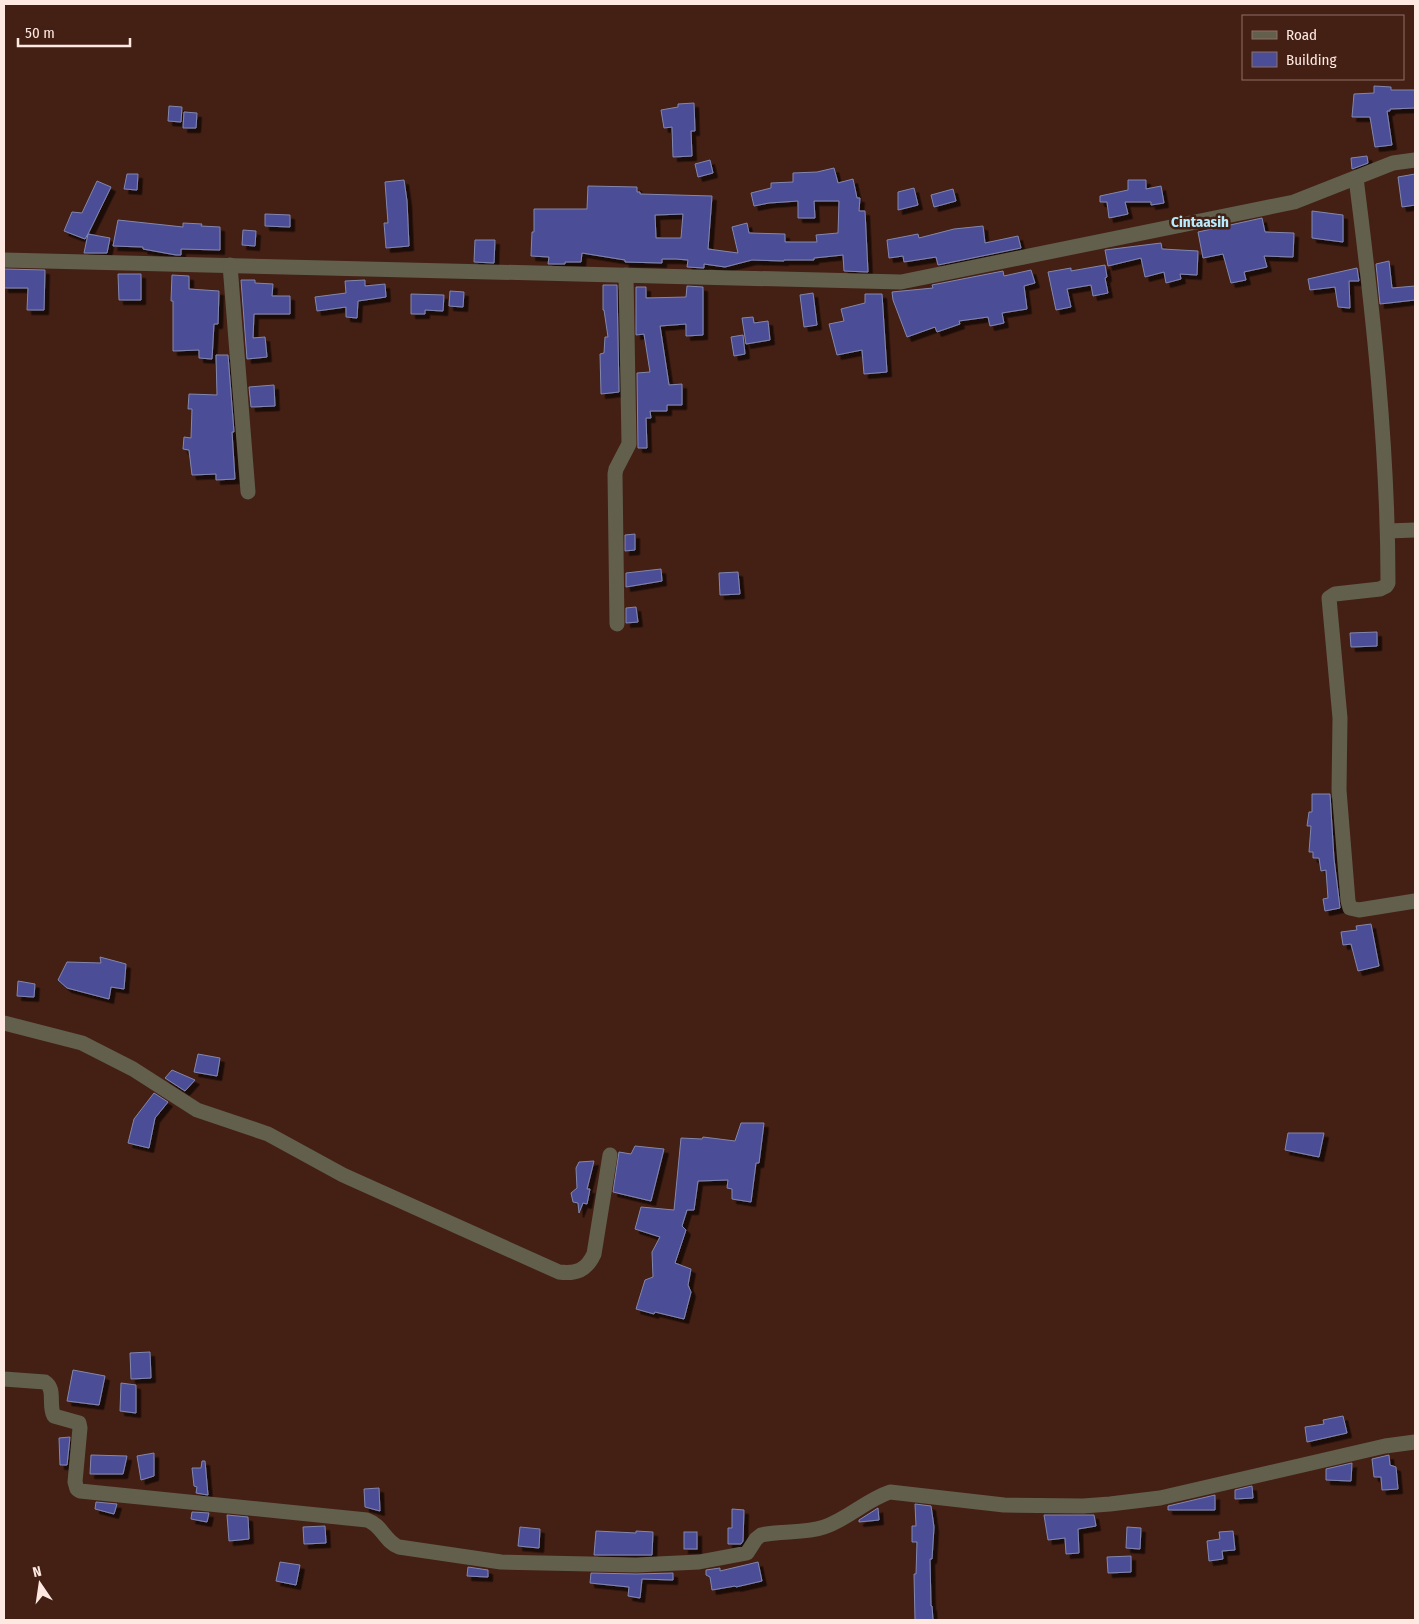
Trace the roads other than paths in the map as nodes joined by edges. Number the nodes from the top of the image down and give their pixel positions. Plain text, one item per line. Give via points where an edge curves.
1 (1415, 160) edge
2 (1356, 178) junction
3 (4, 260) edge
4 (230, 265) junction
5 (626, 275) junction
6 (248, 492) dead end
7 (1415, 530) edge
8 (1388, 532) junction
9 (617, 624) dead end
10 (1415, 901) edge
11 (4, 1023) edge
12 (610, 1155) dead end
13 (4, 1379) edge
14 (1415, 1442) edge

1 - 2 street via 1393,163
2 - 5 street via 1294,202 901,282
2 - 8 street via 1371,296
3 - 4 street
4 - 5 street
4 - 6 street
5 - 9 street via 629,444 615,474
7 - 8 street
8 - 10 street via 1386,586 1335,594 1329,598 1340,718 1339,790 1350,908 1358,910
11 - 12 street via 82,1043 133,1069 198,1110 268,1134 343,1175 559,1272 584,1269 594,1254
13 - 14 street via 45,1382 51,1389 54,1416 79,1423 75,1482 80,1491 367,1520 378,1526 390,1542 399,1547 519,1563 636,1565 699,1562 747,1553 756,1538 762,1535 808,1531 825,1526 890,1492 1004,1505 1110,1504 1160,1498 1385,1446

